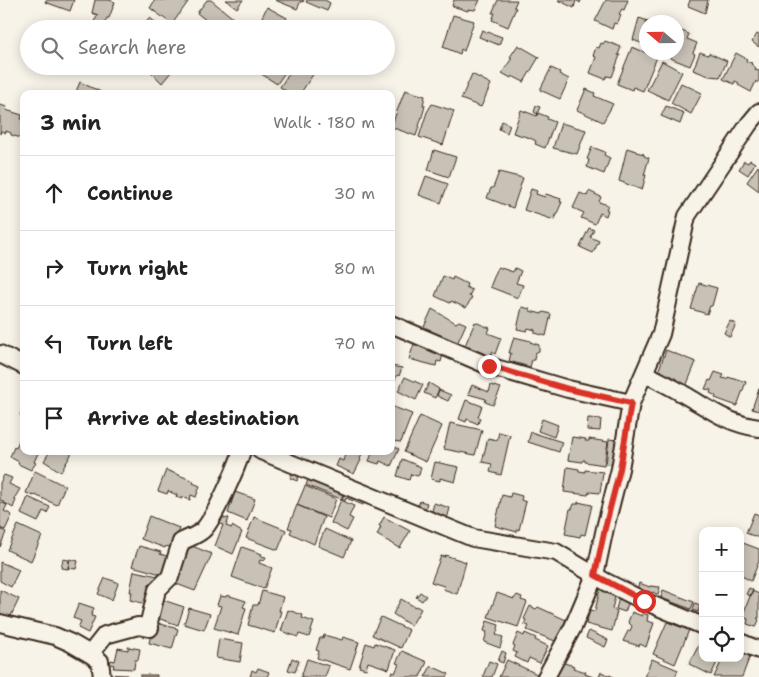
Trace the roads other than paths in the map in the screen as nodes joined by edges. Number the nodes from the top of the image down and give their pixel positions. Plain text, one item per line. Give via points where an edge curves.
1 (759, 112) edge
2 (395, 326) edge
3 (0, 354) edge
4 (20, 364) edge
5 (644, 373) junction
6 (631, 403) junction
7 (759, 428) edge
8 (241, 455) edge
9 (271, 455) edge
10 (595, 575) junction
11 (0, 624) edge
12 (699, 624) edge
13 (744, 644) edge
14 (759, 650) edge
15 (90, 654) junction
16 (102, 677) edge
17 (546, 677) edge

1 - 5 street via 687,216 661,334
2 - 6 street via 489,366
3 - 4 street
5 - 6 street
5 - 7 street via 718,416
6 - 10 street via 620,469
8 - 15 street via 204,530 180,542 170,577 157,590 150,628 138,626 105,635
9 - 10 street via 473,538 556,552
10 - 12 street via 644,601
10 - 17 street via 573,627
11 - 15 street via 55,636
13 - 14 street
15 - 16 street via 100,661

